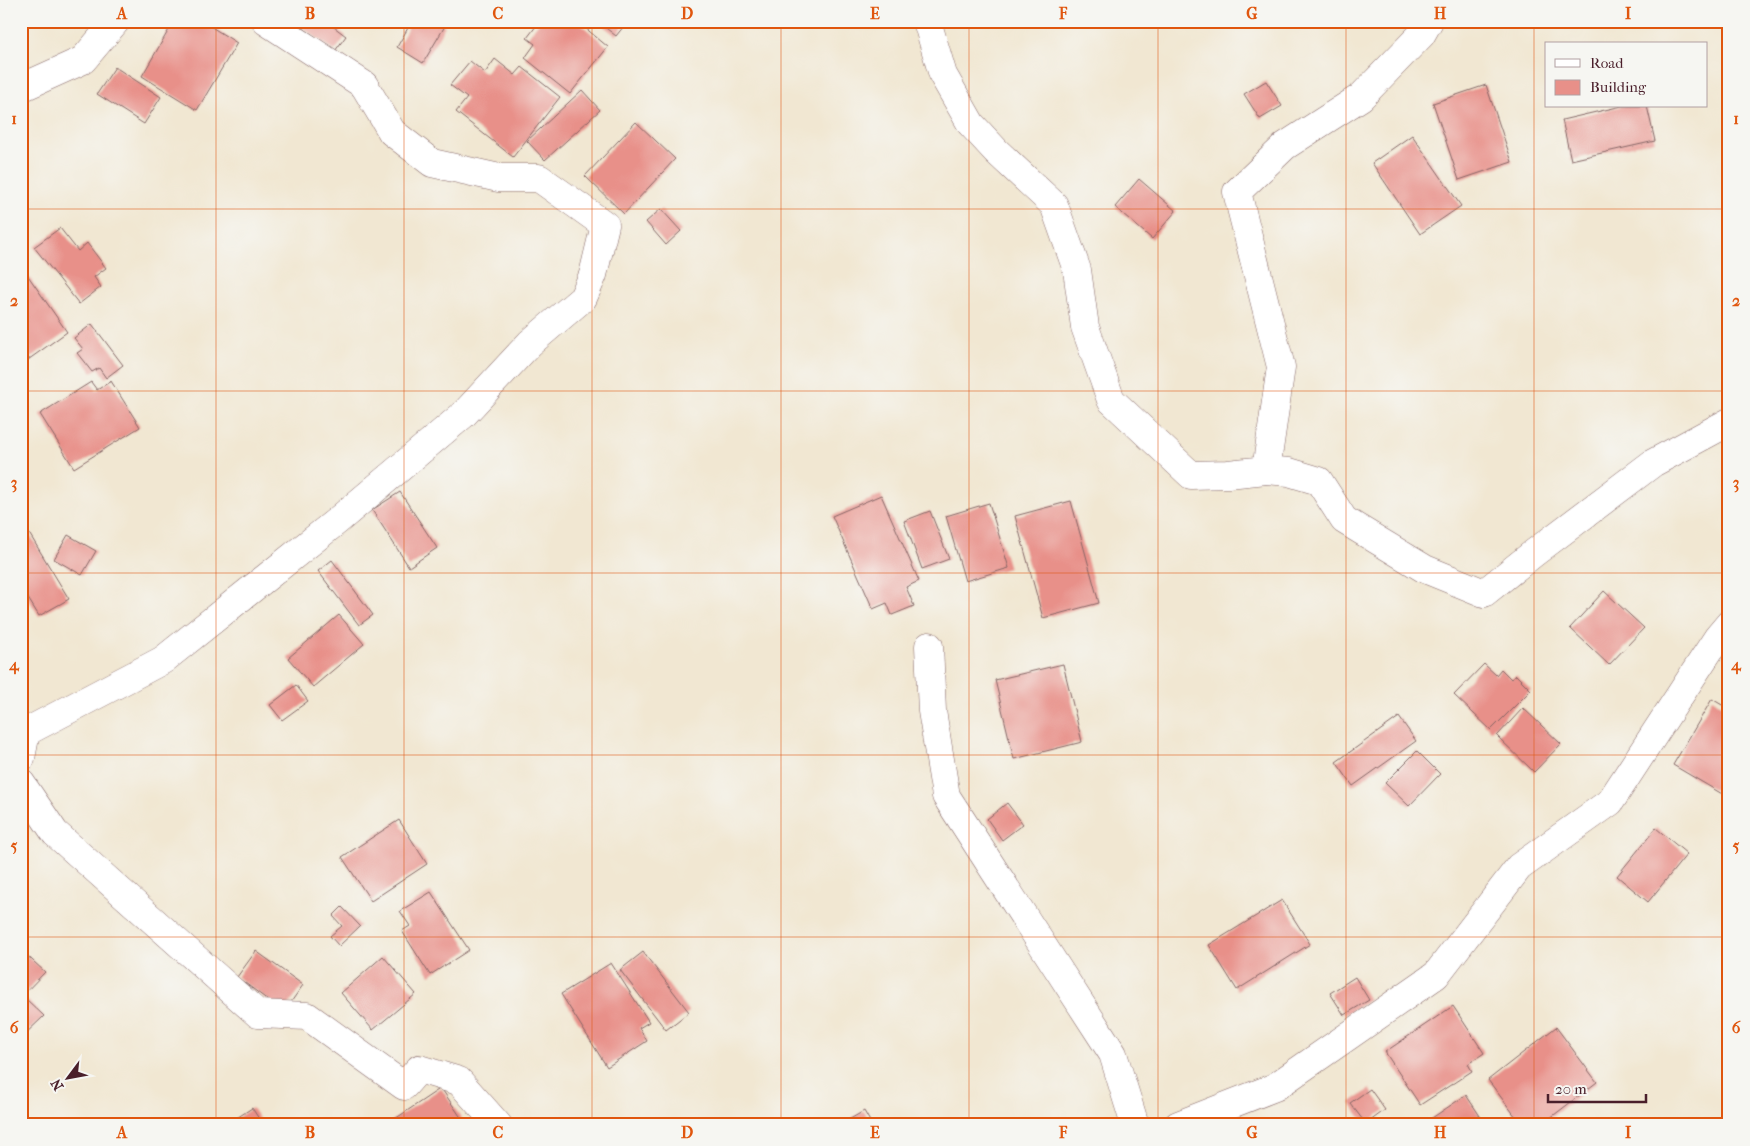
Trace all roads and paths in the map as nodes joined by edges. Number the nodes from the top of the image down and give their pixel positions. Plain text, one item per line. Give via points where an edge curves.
1 (116, 21) edge
2 (266, 21) edge
3 (927, 21) edge
4 (1429, 21) edge
5 (21, 88) edge
6 (1729, 422) edge
7 (1266, 470) junction
8 (1729, 624) edge
9 (929, 646) dead end
10 (21, 758) edge
11 (21, 783) edge
12 (498, 1125) edge
13 (1135, 1125) edge
14 (1178, 1125) edge

1 - 5 street via 83,60
2 - 10 street via 364,85 392,132 432,163 499,178 538,178 605,225 593,275 583,298 530,343 464,414 163,660 26,732
3 - 7 street via 943,75 972,124 1054,205 1077,270 1085,327 1111,400 1192,475
4 - 7 street via 1421,35 1361,97 1285,146 1237,192 1281,367
6 - 7 street via 1653,463 1484,593 1425,569 1344,520 1319,481 1289,472
8 - 14 street via 1610,802 1519,868 1436,975 1276,1087
9 - 13 street via 932,712 946,796 1113,1054
11 - 12 street via 56,833 258,1014 307,1016 404,1086 419,1069 458,1081

